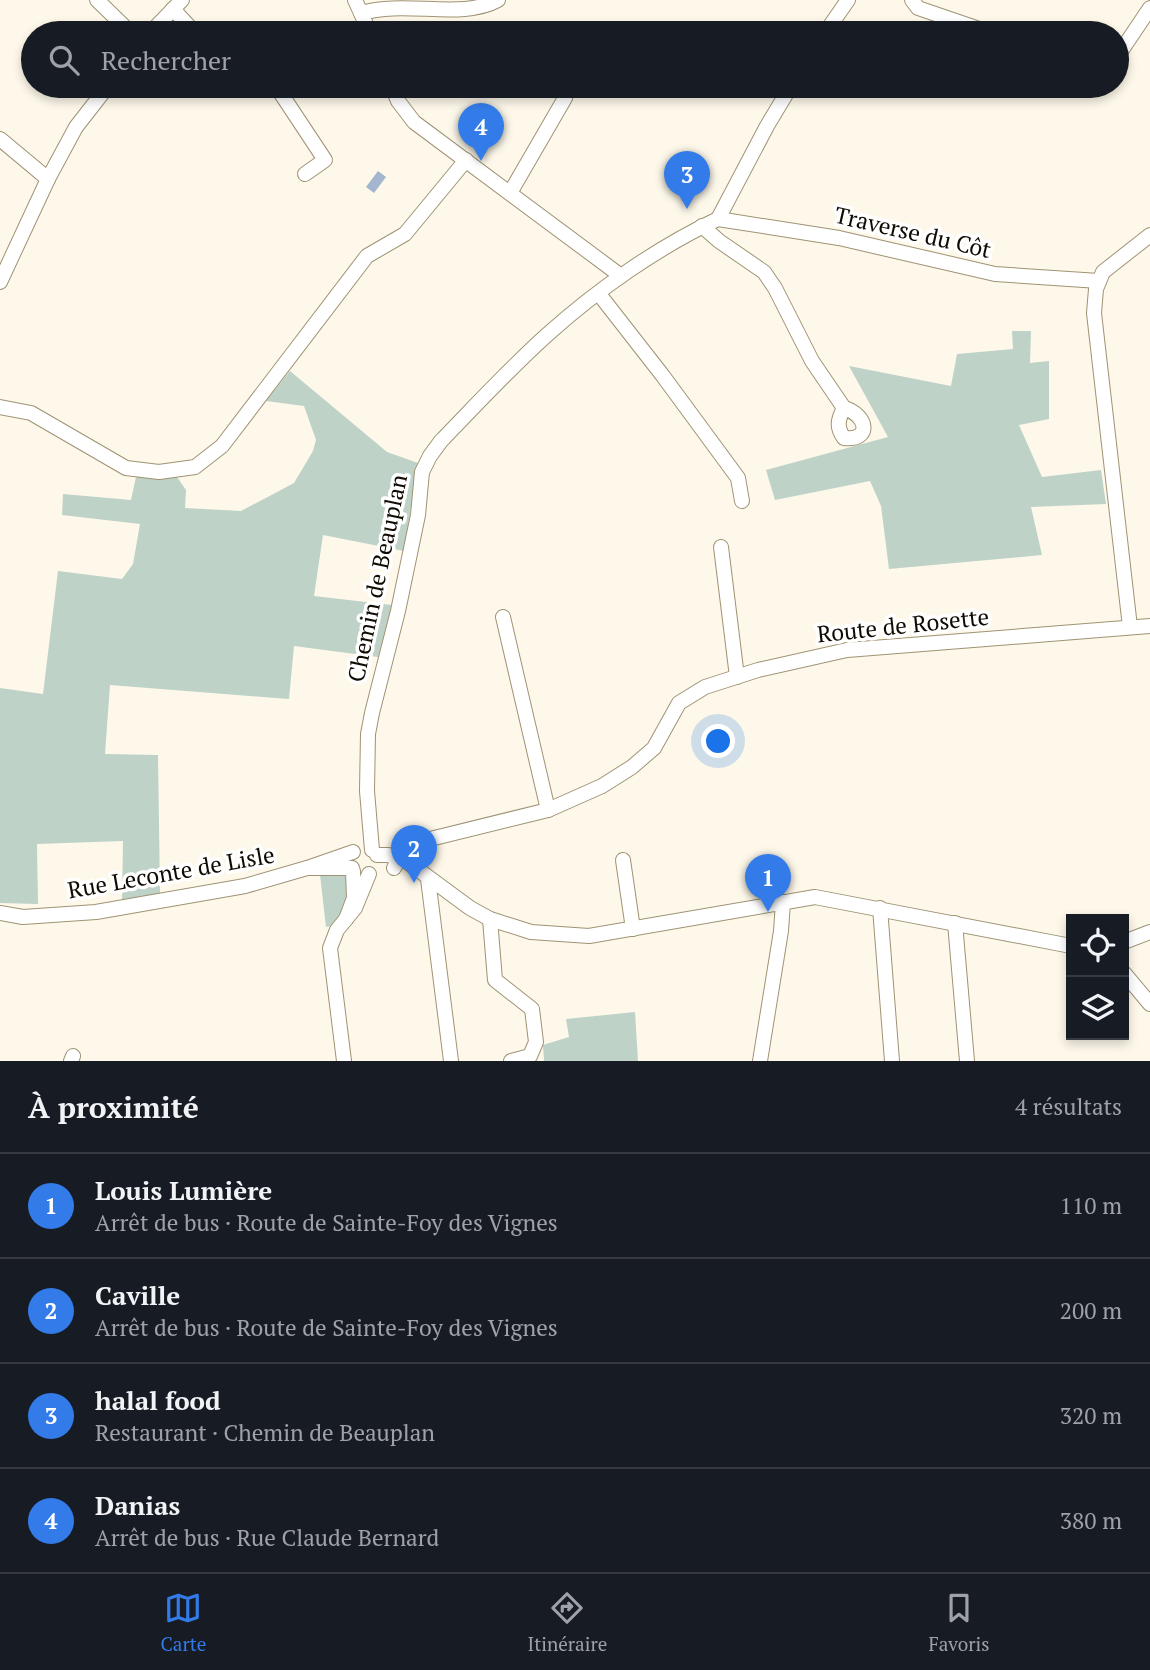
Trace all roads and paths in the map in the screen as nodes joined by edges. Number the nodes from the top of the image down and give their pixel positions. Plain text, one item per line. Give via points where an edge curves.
1 (97, 0) edge
2 (498, 0) edge
3 (848, 0) edge
4 (912, 0) edge
5 (177, 5) edge
6 (358, 7) edge
7 (1150, 8) edge
8 (119, 21) edge
9 (162, 21) edge
10 (187, 21) edge
11 (833, 21) edge
12 (956, 21) edge
13 (1129, 39) edge
14 (99, 98) edge
15 (284, 98) edge
16 (397, 98) edge
17 (565, 98) edge
18 (784, 98) edge
19 (0, 139) edge
20 (466, 160) junction
21 (305, 174) dead end
22 (48, 179) junction
23 (510, 193) junction
24 (718, 219) junction
25 (702, 226) junction
26 (1150, 234) edge
27 (621, 276) junction
28 (1099, 281) junction
29 (0, 282) edge
30 (598, 294) junction
31 (0, 407) edge
32 (844, 408) dead end
33 (742, 501) dead end
34 (721, 547) dead end
35 (503, 617) dead end
36 (1150, 626) edge
37 (1130, 627) junction
38 (737, 677) junction
39 (548, 810) junction
40 (365, 852) junction
41 (623, 860) dead end
42 (396, 863) junction
43 (307, 868) junction
44 (352, 869) junction
45 (371, 873) junction
46 (428, 879) junction
47 (783, 902) junction
48 (880, 908) junction
49 (0, 912) edge
50 (346, 919) junction
51 (490, 919) junction
52 (955, 923) junction
53 (633, 929) junction
54 (1150, 932) edge
55 (1129, 940) edge
56 (1066, 945) edge
57 (1127, 977) edge
58 (1150, 1004) edge
59 (344, 1061) edge
60 (451, 1061) edge
61 (511, 1061) edge
62 (760, 1061) edge
63 (892, 1061) edge
64 (967, 1061) edge

1 - 8 street
2 - 6 street via 480,7 394,3
3 - 11 street
4 - 12 street via 918,8
5 - 9 street
5 - 10 street
7 - 13 street
14 - 22 street via 76,127
15 - 21 street via 325,160
16 - 20 street via 414,122
17 - 23 street
18 - 24 street
19 - 22 street
20 - 23 street
20 - 31 street via 405,234 368,256 222,446 195,467 159,472 126,468 31,413
22 - 29 street
23 - 27 street
24 - 25 street, Chemin de Beauplan
24 - 28 street, Traverse du Côt via 839,238 995,274
25 - 27 street, Chemin de Beauplan
25 - 32 street via 764,272 812,361
26 - 28 street via 1103,272
27 - 30 street, Chemin de Beauplan
28 - 37 street via 1094,313
30 - 33 street via 738,478
30 - 40 street, Chemin de Beauplan via 548,333 441,440 422,472 418,515 368,734
34 - 38 street
35 - 39 street
36 - 37 street, Route de Rosette
37 - 38 street, Route de Rosette via 847,650
38 - 39 street, Route de Rosette via 705,687 679,703 654,748 632,767
39 - 42 street, Route de Rosette via 414,843 403,849
40 - 42 street
40 - 43 street, Rue Leconte de Lisle
40 - 44 street via 350,858
40 - 45 street via 378,862
41 - 53 street
42 - 45 street
42 - 46 street via 405,860
43 - 44 street, Rue Leconte de Lisle
43 - 49 street, Rue Leconte de Lisle via 245,886 96,912 23,916
44 - 45 street via 359,875
44 - 50 street via 354,898
45 - 50 street
46 - 51 street
46 - 60 street
47 - 48 street via 815,897
47 - 53 street
47 - 62 street
48 - 52 street
48 - 63 street
50 - 59 street via 330,948
51 - 53 street via 542,933 589,936
51 - 61 street via 495,980 532,1009 536,1042 530,1056
52 - 56 street
52 - 64 street
54 - 55 street
57 - 58 street

